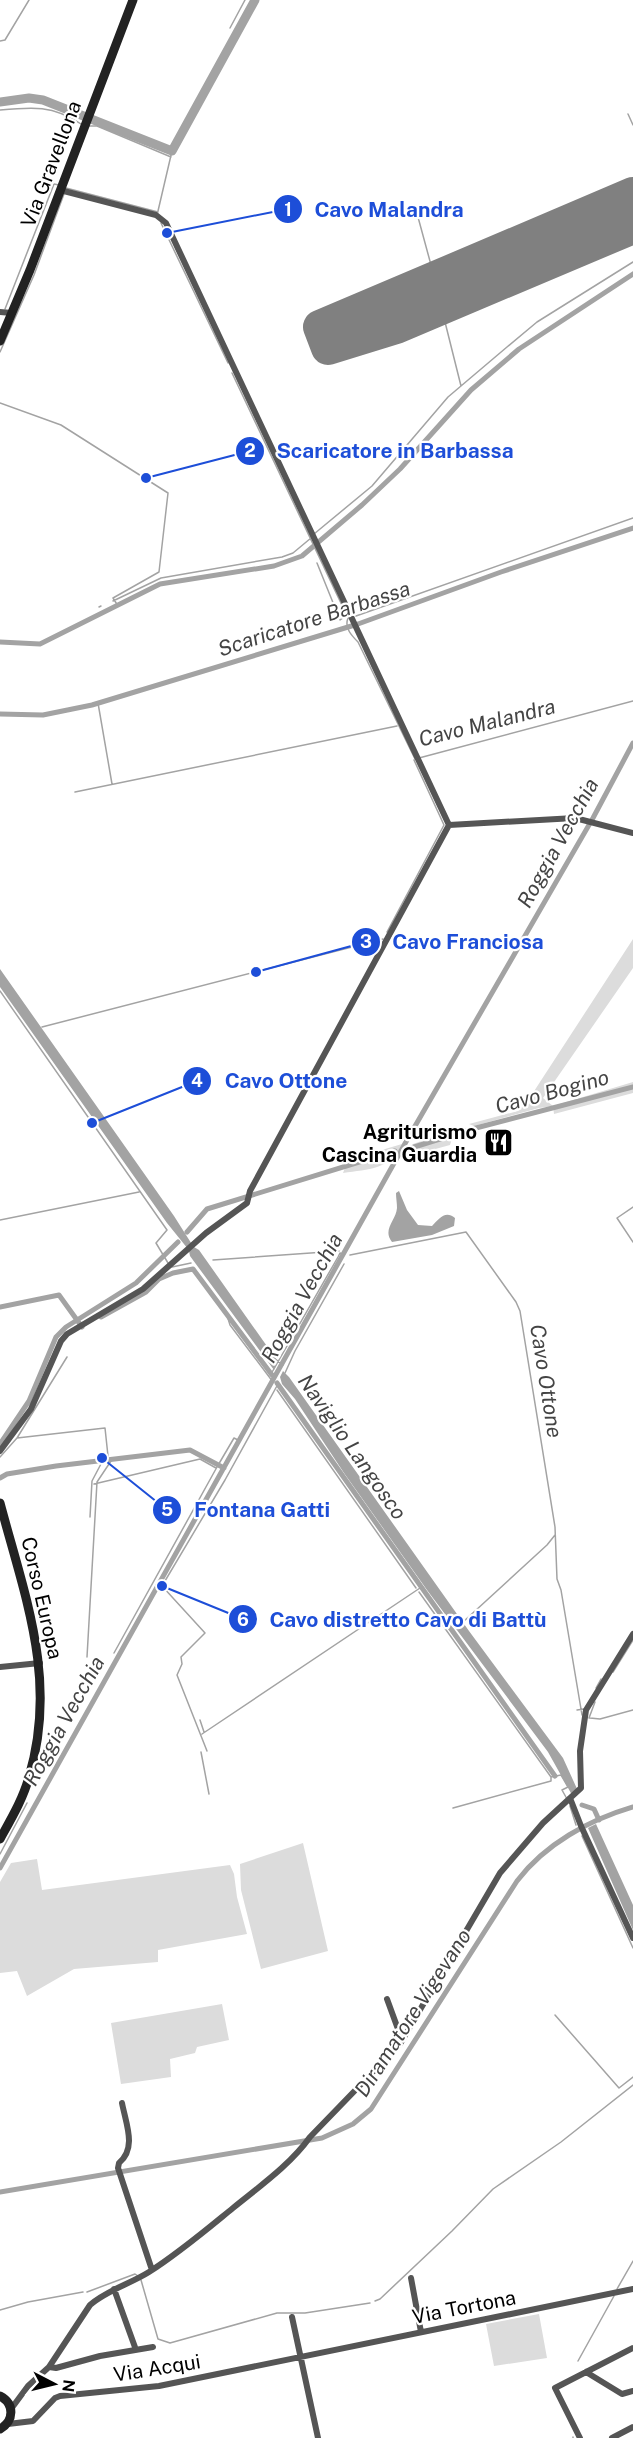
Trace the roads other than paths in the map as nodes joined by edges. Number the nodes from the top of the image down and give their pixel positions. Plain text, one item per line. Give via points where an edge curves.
1 (133, 0) edge
2 (63, 189) junction
3 (5, 312) edge
4 (0, 341) edge
5 (449, 825) junction
6 (633, 833) edge
7 (0, 1451) edge
8 (0, 1503) edge
9 (633, 1634) edge
10 (40, 1663) junction
11 (0, 1667) edge
12 (572, 1797) junction
13 (0, 1839) edge
14 (633, 1938) edge
15 (387, 1999) dead end
16 (402, 2040) junction
17 (122, 2103) dead end
18 (152, 2270) junction
19 (411, 2278) dead end
20 (114, 2289) junction
21 (633, 2289) edge
22 (292, 2317) dead end
23 (422, 2332) junction
24 (153, 2347) dead end
25 (633, 2348) edge
26 (136, 2350) junction
27 (301, 2358) junction
28 (49, 2367) junction
29 (586, 2372) junction
30 (633, 2391) edge
31 (23, 2393) junction
32 (2, 2397) edge
33 (11, 2411) junction
34 (27, 2422) junction
35 (5, 2426) edge
36 (633, 2427) edge
37 (626, 2431) junction
38 (3, 2438) edge
39 (318, 2438) edge
40 (580, 2438) edge
41 (612, 2438) edge
42 (630, 2438) edge

1 - 2 main road, Via Gravellona
2 - 3 main road, Via Gravellona
2 - 5 street via 158,215 166,223
3 - 4 main road, Via Gravellona
5 - 6 street via 574,818
5 - 7 street via 248,1200 143,1289 61,1341 31,1409
8 - 10 main road, Corso Europa
9 - 12 street via 586,1710 580,1751 582,1785
10 - 11 street
10 - 13 main road, Corso Europa via 41,1721 37,1748 29,1779
12 - 14 street via 582,1828
12 - 16 street via 543,1823 500,1873
15 - 16 street
16 - 18 street via 260,2186
17 - 18 street via 130,2147 118,2168
18 - 20 street
19 - 23 street
20 - 26 street
20 - 28 street via 90,2305
21 - 23 street, Via Tortona
22 - 27 street
23 - 27 street, Via Tortona
24 - 26 street
25 - 29 street
26 - 28 street
27 - 34 street, Via Acqui via 143,2389 60,2396 37,2418
27 - 39 street
28 - 31 street
29 - 30 street via 622,2394
29 - 40 street via 555,2388
31 - 32 street
31 - 33 street
32 - 33 main road
33 - 34 street
33 - 35 main road
34 - 35 street
35 - 38 main road
36 - 37 street
37 - 41 street
37 - 42 street

